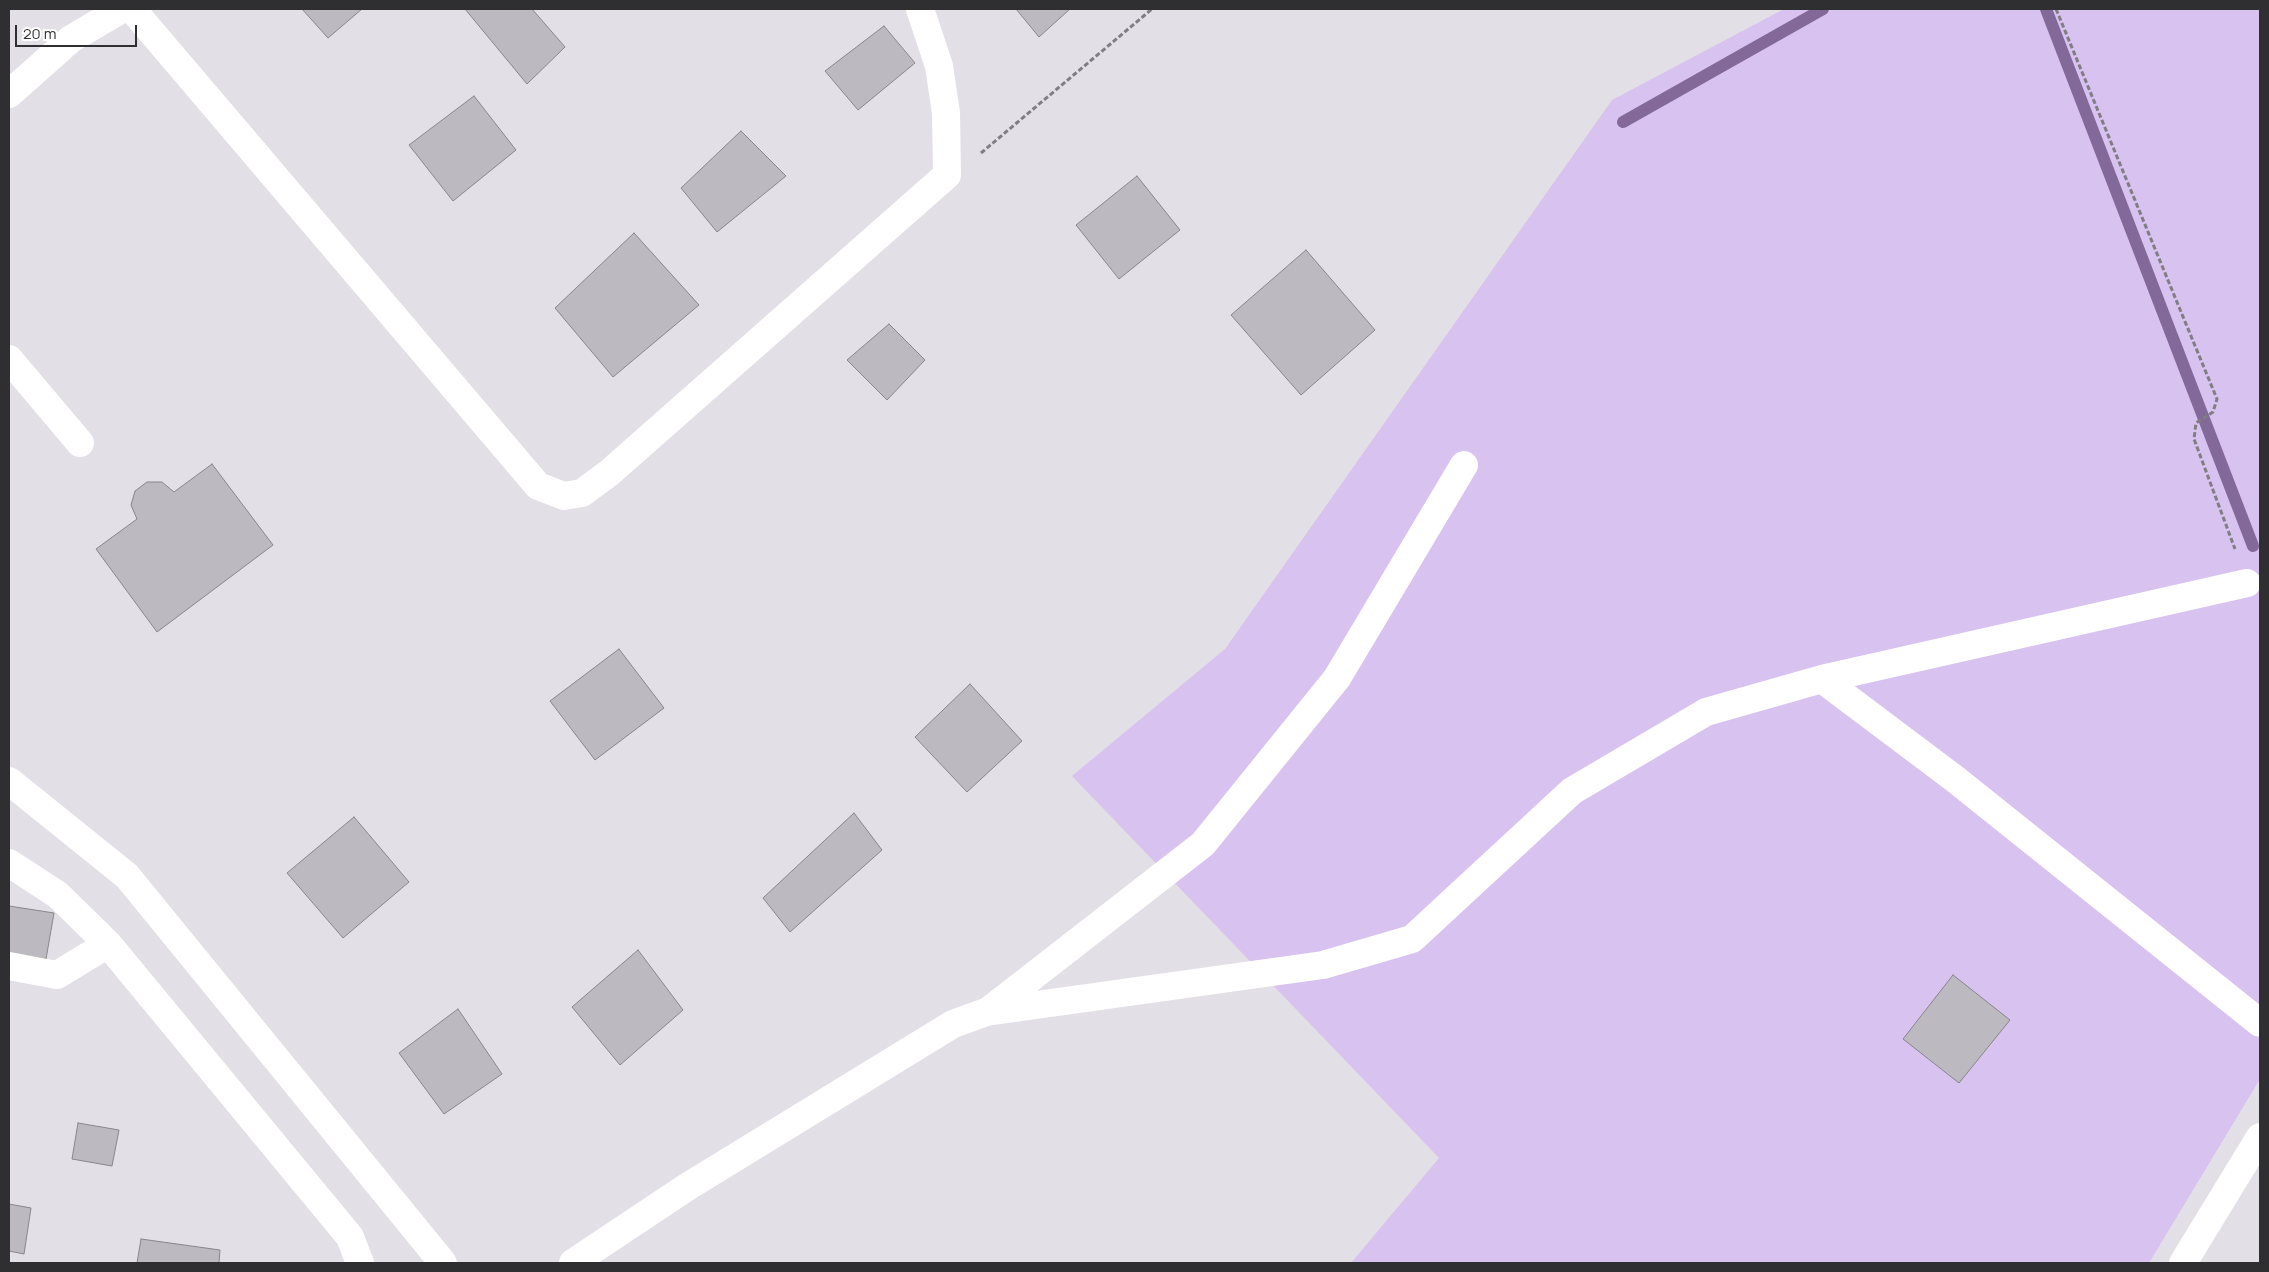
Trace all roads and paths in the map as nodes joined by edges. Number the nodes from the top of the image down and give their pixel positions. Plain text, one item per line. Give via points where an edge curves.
1 (122, 9) edge
2 (132, 9) edge
3 (920, 9) edge
4 (1152, 9) edge
5 (2056, 9) edge
6 (9, 94) edge
7 (947, 175) junction
8 (9, 359) edge
9 (80, 443) dead end
10 (1464, 465) dead end
11 (2247, 583) joint
12 (1822, 680) junction
13 (9, 782) edge
14 (9, 863) edge
15 (108, 944) junction
16 (9, 966) edge
17 (986, 1012) junction
18 (2260, 1023) edge
19 (2260, 1136) edge
20 (360, 1263) edge
21 (443, 1263) edge
22 (573, 1263) edge
23 (2183, 1263) edge

1 - 6 street via 71,39
2 - 7 street via 538,486 564,496 582,493 609,473
3 - 7 street via 939,66 946,113
4 - 7 path via 993,145
5 - 11 path via 2218,399 2213,412 2196,423 2194,439
8 - 9 street
10 - 17 street via 1337,678 1203,844
11 - 12 street
12 - 17 street via 1706,712 1572,791 1412,939 1323,965
12 - 18 street via 1955,780
13 - 21 street via 127,876
14 - 15 street via 58,895
15 - 16 street via 56,975
15 - 20 street via 350,1237
17 - 22 street via 944,1029 687,1187
19 - 23 street

